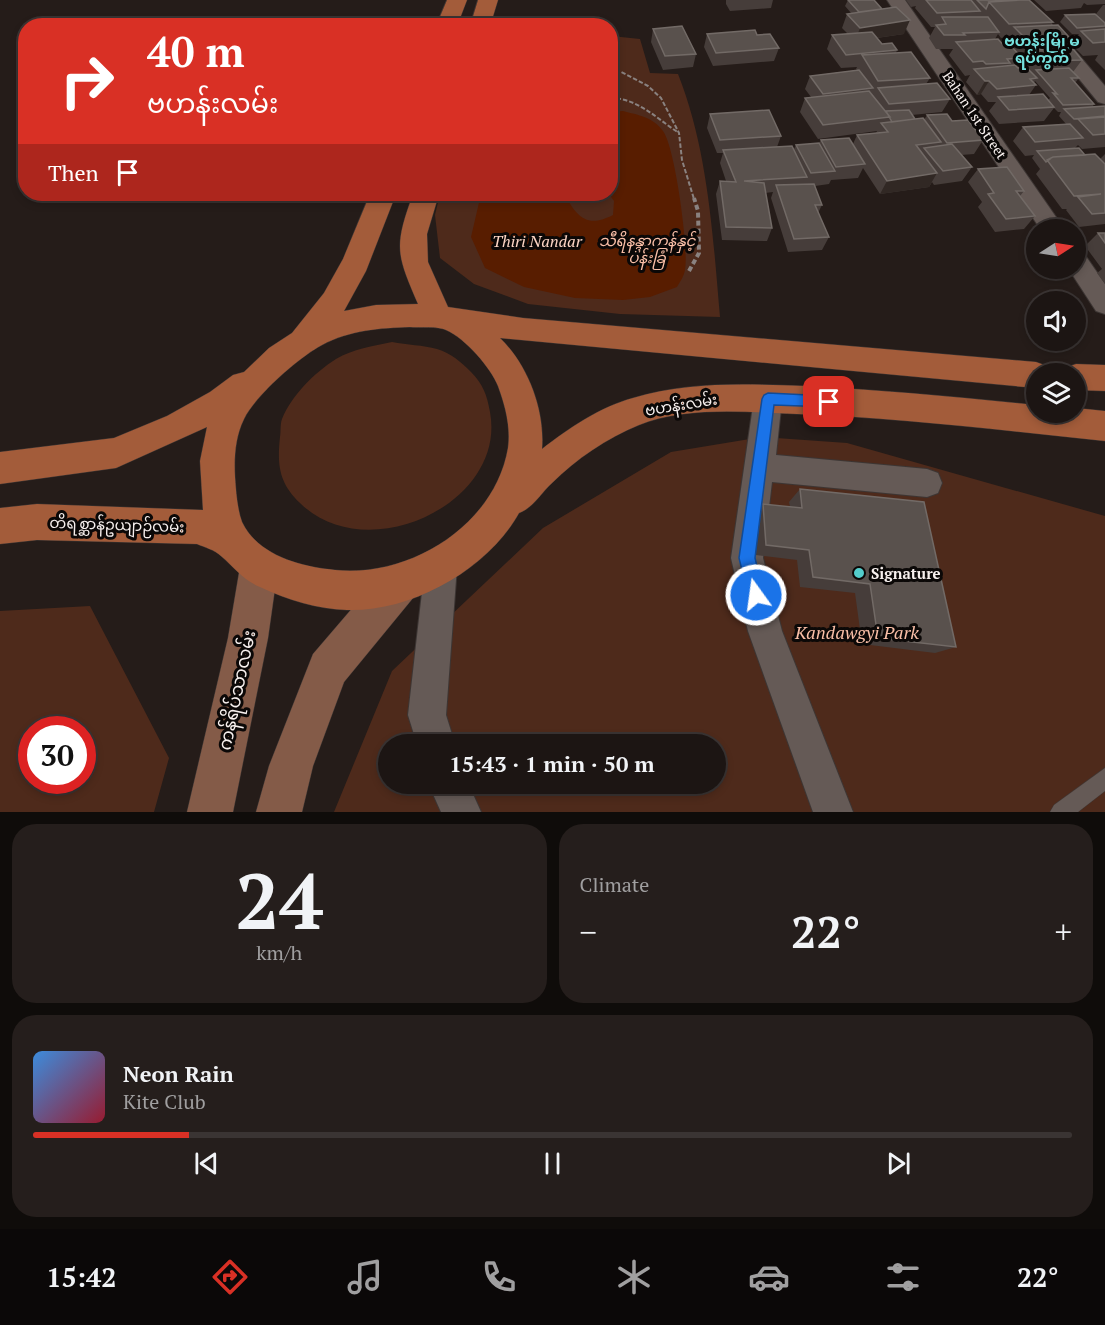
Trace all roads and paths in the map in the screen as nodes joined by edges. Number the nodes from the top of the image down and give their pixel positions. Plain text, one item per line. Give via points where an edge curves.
1 (456, 0) edge
2 (488, 0) edge
3 (896, 0) edge
4 (1018, 0) edge
5 (449, 18) edge
6 (482, 18) edge
7 (618, 70) edge
8 (1105, 98) edge
9 (618, 100) edge
10 (679, 133) junction
11 (380, 201) edge
12 (424, 201) edge
13 (1046, 219) edge
14 (689, 271) dead end
15 (1086, 276) edge
16 (1105, 304) edge
17 (445, 317) junction
18 (303, 339) junction
19 (265, 370) junction
20 (1026, 374) edge
21 (1086, 377) edge
22 (1105, 378) edge
23 (768, 399) junction
24 (1105, 426) edge
25 (758, 467) junction
26 (0, 468) edge
27 (927, 483) dead end
28 (504, 508) junction
29 (0, 526) edge
30 (245, 554) junction
31 (441, 566) junction
32 (399, 584) junction
33 (433, 734) edge
34 (1105, 778) edge
35 (453, 794) edge
36 (210, 812) edge
37 (279, 812) edge
38 (461, 812) edge
39 (833, 812) edge
40 (1061, 812) edge

1 - 5 main road
2 - 6 main road
3 - 13 street, Bahan 1st Street
4 - 8 street
7 - 10 path via 648,86 661,98
9 - 10 path via 640,106
10 - 14 path via 682,160 698,211 699,253
11 - 18 main road via 344,286
12 - 17 main road via 413,234 414,262
15 - 16 street
17 - 18 main road via 375,316 338,324
17 - 20 main road via 523,330
17 - 28 main road via 482,342 506,366 522,397 527,433 521,473
18 - 19 main road
19 - 26 main road via 222,402 116,453
19 - 30 main road via 231,409 216,454 218,500
21 - 22 main road
23 - 24 main road, ဗဟန်းလမ်း via 869,403
23 - 25 street
23 - 28 main road, ဗဟန်းလမ်း via 687,400 633,412 582,438 540,471
25 - 27 street
25 - 39 street via 747,558 765,631
28 - 31 main road, တိရစ္ဆာန်ဥယျာဉ်လမ်း via 477,540
29 - 30 main road, တိရစ္ဆာန်ဥယျာဉ်လမ်း via 37,522 199,526
30 - 32 main road, တိရစ္ဆာန်ဥယျာဉ်လမ်း via 312,587 362,591
30 - 36 main road, ကန်ရိပ်သာလမ်း via 246,649
31 - 32 main road, တိရစ္ဆာန်ဥယျာဉ်လမ်း
31 - 33 street via 427,715
32 - 37 main road via 328,669 291,766
34 - 40 lane
35 - 38 street

